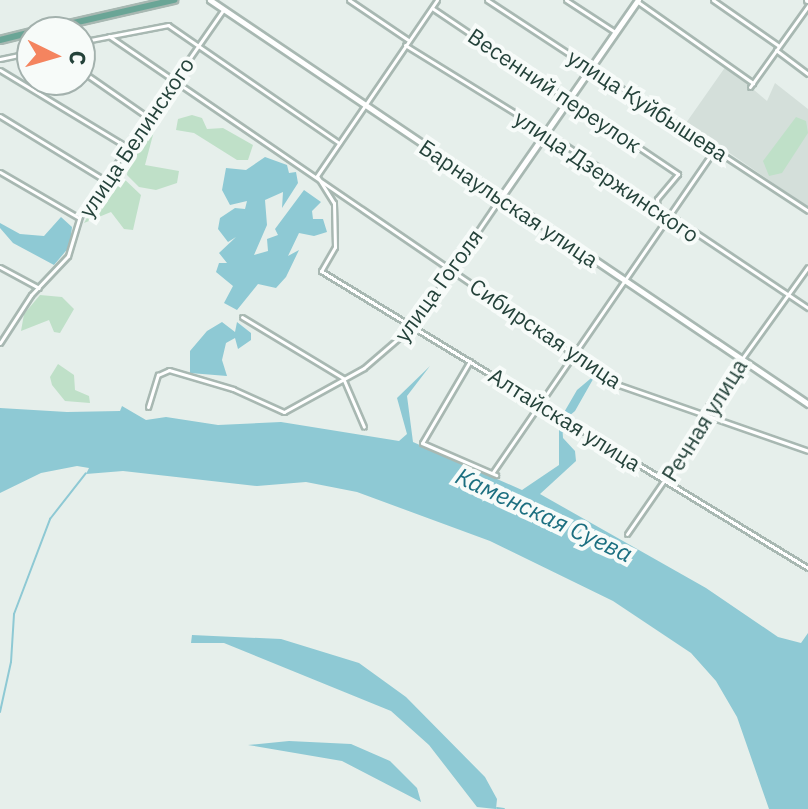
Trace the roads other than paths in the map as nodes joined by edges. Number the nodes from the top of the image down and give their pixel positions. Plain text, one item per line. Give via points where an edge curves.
1 (174, 0) edge
2 (210, 0) edge
3 (349, 0) edge
4 (437, 0) edge
5 (487, 0) edge
6 (566, 0) edge
7 (713, 0) edge
8 (637, 1) edge
9 (808, 2) edge
10 (432, 8) junction
11 (223, 10) junction
12 (96, 20) edge
13 (615, 32) junction
14 (109, 36) junction
15 (96, 39) edge
16 (408, 40) junction
17 (405, 45) junction
18 (198, 46) junction
19 (778, 48) junction
20 (591, 67) junction
21 (0, 70) edge
22 (808, 74) edge
23 (96, 81) edge
24 (174, 81) junction
25 (569, 98) junction
26 (364, 105) junction
27 (0, 116) edge
28 (149, 118) junction
29 (546, 132) junction
30 (339, 143) junction
31 (129, 148) junction
32 (716, 148) junction
33 (0, 172) edge
34 (317, 176) junction
35 (106, 181) junction
36 (501, 197) junction
37 (808, 211) edge
38 (658, 212) junction
39 (667, 217) junction
40 (79, 218) junction
41 (0, 267) edge
42 (808, 267) edge
43 (451, 269) junction
44 (622, 280) junction
45 (39, 288) junction
46 (788, 296) junction
47 (808, 308) edge
48 (242, 317) dead end
49 (414, 325) junction
50 (0, 343) edge
51 (571, 352) junction
52 (741, 359) junction
53 (470, 361) junction
54 (343, 378) junction
55 (538, 403) junction
56 (808, 404) edge
57 (148, 407) dead end
58 (705, 415) junction
59 (364, 427) dead end
60 (808, 451) edge
61 (666, 481) junction
62 (627, 534) dead end
63 (808, 568) edge

1 - 12 main road
2 - 11 street, Барнаульская улица
3 - 16 street
4 - 10 street
5 - 20 street, улица Куйбышева
6 - 13 street
7 - 19 street
8 - 13 street, улица Гоголя
8 - 19 street via 751,85
9 - 19 street
10 - 16 street
10 - 25 street, Весенний переулок
11 - 18 street, улица Белинского
11 - 26 street, Барнаульская улица
13 - 20 street, улица Гоголя
14 - 15 street
14 - 18 street via 168,25
14 - 24 street, Сибирская улица
16 - 17 street
17 - 26 street
17 - 29 street, улица Дзержинского
18 - 24 street, улица Белинского
18 - 30 street
19 - 22 street
20 - 25 street, улица Гоголя
20 - 32 street, улица Куйбышева
21 - 31 street
23 - 28 street
24 - 28 street, улица Белинского
24 - 34 street, Сибирская улица
25 - 29 street, улица Гоголя
25 - 38 street, Весенний переулок via 678,174 657,199
26 - 30 street
26 - 36 street, Барнаульская улица
27 - 35 street
28 - 31 street, улица Белинского
29 - 36 street, улица Гоголя
29 - 38 street, улица Дзержинского
30 - 34 street
31 - 35 street, улица Белинского
32 - 37 street, улица Куйбышева
32 - 39 street
33 - 40 street
34 - 43 street, Сибирская улица
34 - 49 street, Алтайская улица via 334,203 335,247 321,271
35 - 40 street, улица Белинского
36 - 43 street, улица Гоголя
36 - 44 street, Барнаульская улица
38 - 39 street, улица Дзержинского
39 - 44 street
39 - 46 street, улица Дзержинского
40 - 45 street, улица Белинского via 72,248
41 - 45 street
42 - 46 street, Речная улица
43 - 49 street, улица Гоголя
43 - 51 street, Сибирская улица
44 - 51 street
44 - 52 street, Барнаульская улица
45 - 50 street, улица Белинского
46 - 47 street, улица Дзержинского
46 - 52 street, Речная улица
48 - 54 street
49 - 53 street, Алтайская улица
49 - 54 street, улица Гоголя via 383,354
51 - 55 street
51 - 58 street, Сибирская улица via 619,385
52 - 56 street, Барнаульская улица
52 - 58 street, Речная улица
53 - 55 street, Алтайская улица
53 - 55 street via 422,443 495,473
54 - 57 street, улица Гоголя via 284,412 233,389 169,370 158,375
54 - 59 street
55 - 61 street, Алтайская улица
58 - 60 street, Сибирская улица
58 - 61 street, Речная улица
61 - 62 street, Речная улица
61 - 63 street, Алтайская улица

